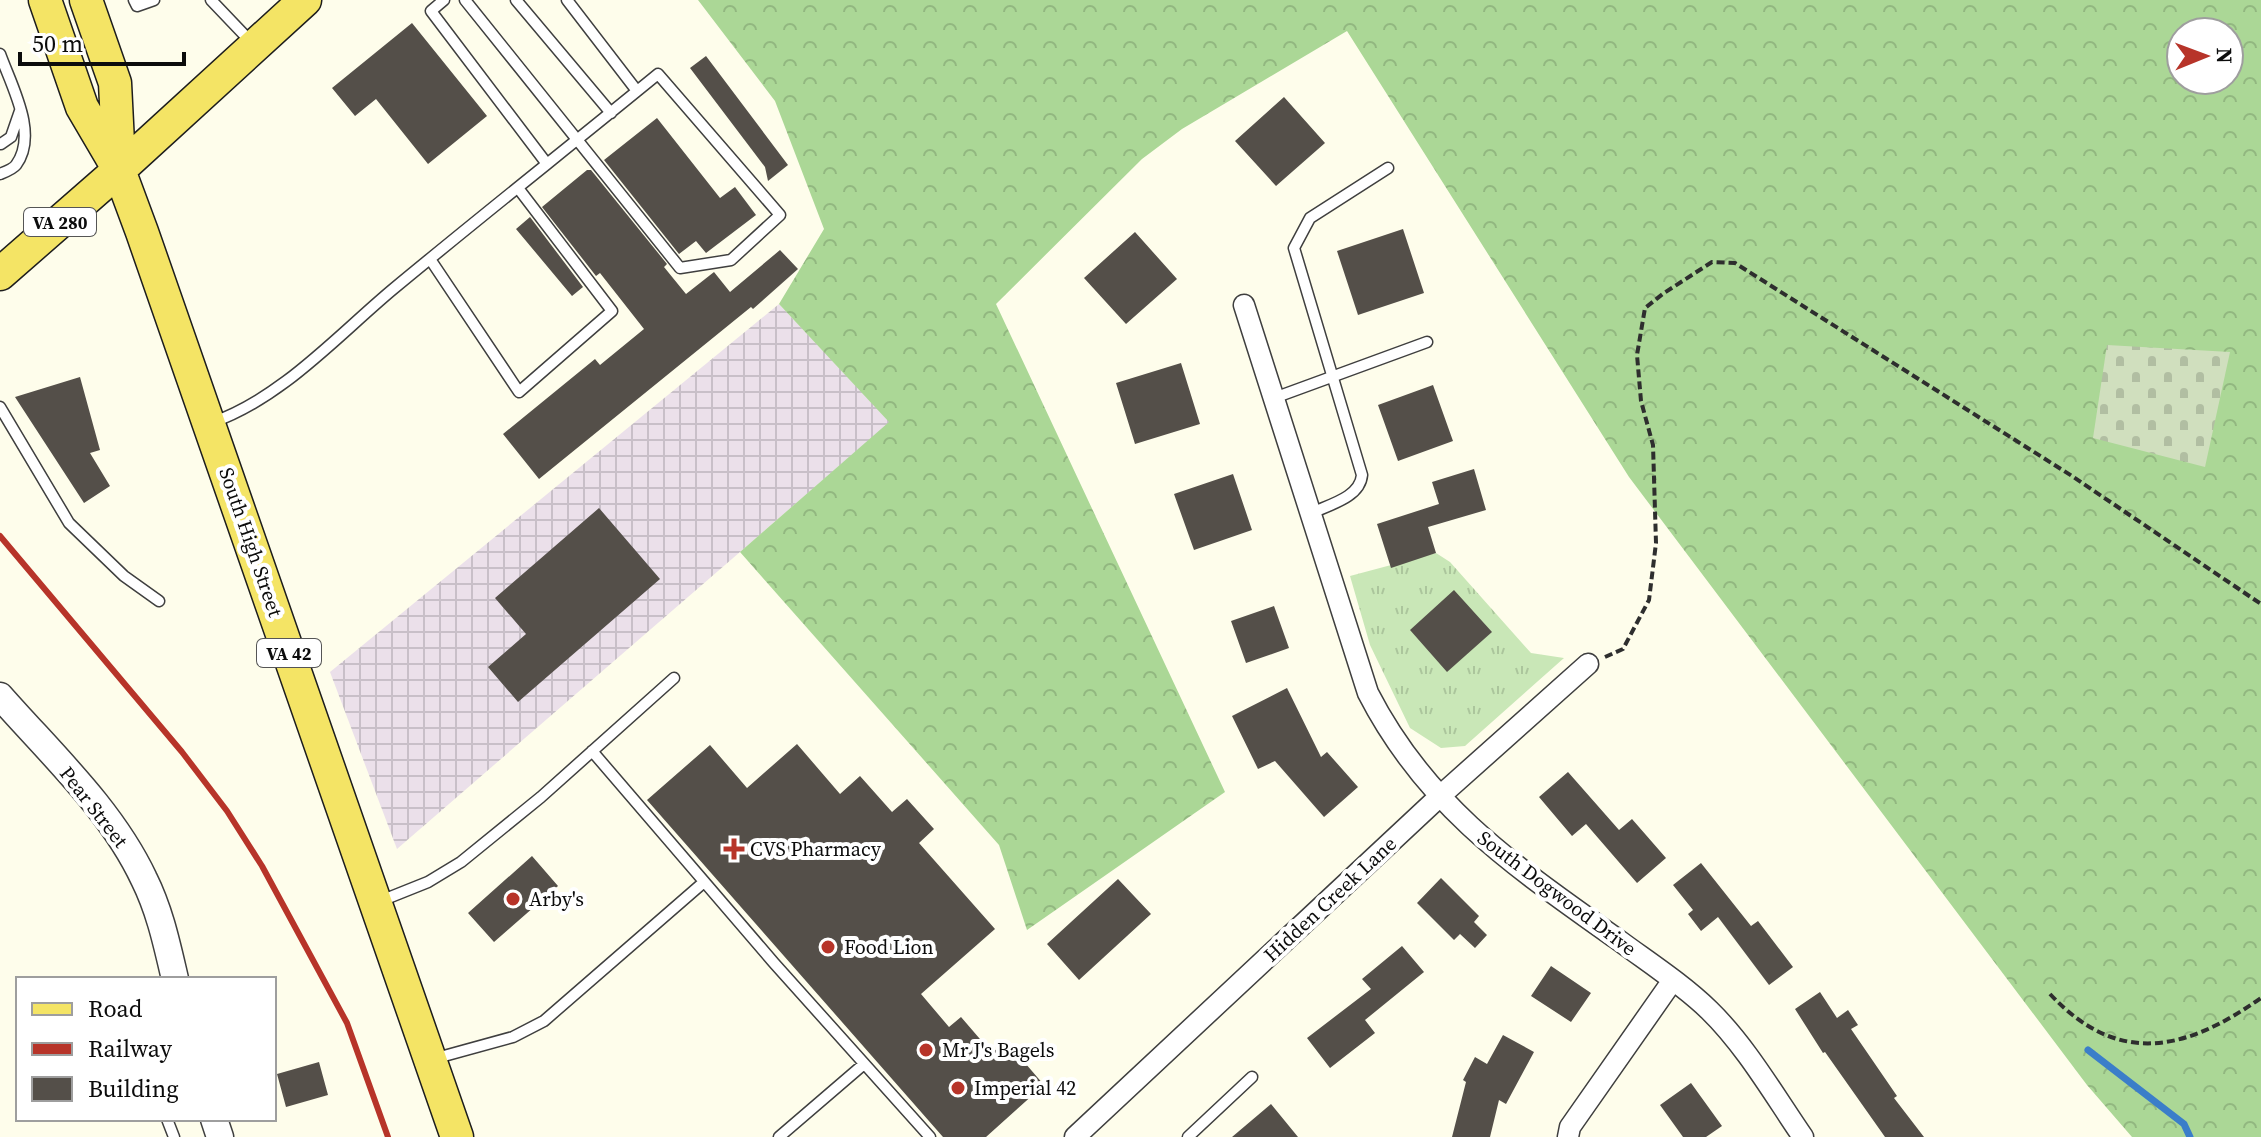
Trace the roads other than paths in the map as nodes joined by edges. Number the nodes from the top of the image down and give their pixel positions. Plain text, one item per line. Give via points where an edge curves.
1 (45, 0) edge
2 (86, 0) edge
3 (134, 0) edge
4 (154, 0) edge
5 (211, 0) edge
6 (305, 0) edge
7 (444, 0) edge
8 (465, 0) edge
9 (516, 0) edge
10 (567, 0) edge
11 (255, 46) junction
12 (0, 54) edge
13 (637, 91) junction
14 (20, 111) junction
15 (611, 113) junction
16 (578, 140) junction
17 (1, 144) edge
18 (547, 164) junction
19 (1388, 168) dead end
20 (119, 170) junction
21 (0, 174) edge
22 (518, 188) junction
23 (430, 259) junction
24 (0, 274) edge
25 (1244, 305) dead end
26 (1427, 342) dead end
27 (1333, 376) junction
28 (1274, 398) junction
29 (0, 407) edge
30 (209, 424) junction
31 (1309, 514) junction
32 (159, 601) dead end
33 (1588, 664) road end
34 (674, 678) dead end
35 (0, 696) edge
36 (592, 751) junction
37 (1439, 797) junction
38 (704, 882) junction
39 (376, 903) junction
40 (174, 977) edge
41 (1673, 980) junction
42 (431, 1060) junction
43 (864, 1064) junction
44 (1252, 1077) dead end
45 (1083, 1134) edge
46 (457, 1137) edge
47 (779, 1137) edge
48 (930, 1137) edge
49 (1188, 1137) edge
50 (1568, 1137) edge
51 (1803, 1137) edge

1 - 20 main road, South High Street / VA 42 via 82,107
2 - 20 main road, VA 42 via 115,83
3 - 4 lane via 137,6
5 - 11 lane
6 - 11 main road
7 - 18 lane via 431,11
8 - 16 lane
9 - 15 lane
10 - 13 lane
11 - 20 main road
12 - 14 lane
13 - 15 lane
13 - 16 lane via 658,74 780,215 731,260 680,268
14 - 17 lane via 11,137
14 - 21 lane via 25,144 16,166
15 - 16 lane
16 - 18 lane
18 - 22 lane
19 - 27 lane via 1310,218 1295,244
20 - 24 main road, VA 280
20 - 30 main road, South High Street / VA 42
22 - 23 lane
22 - 23 lane via 612,311 519,392
23 - 30 lane via 273,391
25 - 28 street, South Dogwood Drive
26 - 27 lane
27 - 28 lane
27 - 31 lane via 1359,459 1361,484 1350,495
28 - 31 street, South Dogwood Drive
29 - 32 lane via 69,523 124,576
30 - 39 main road, South High Street / VA 42
31 - 37 street, South Dogwood Drive via 1368,693
33 - 37 street, Hidden Creek Lane
34 - 36 lane
35 - 40 street, Pear Street via 122,839 145,880
36 - 38 lane
36 - 39 lane via 461,862
37 - 41 street, South Dogwood Drive via 1504,858
37 - 45 street, Hidden Creek Lane
38 - 42 lane via 544,1021 513,1037
38 - 43 lane
39 - 42 main road, South High Street / VA 42
41 - 50 street
41 - 51 street, South Dogwood Drive via 1710,1010
42 - 46 main road, South High Street / VA 42
43 - 47 lane
43 - 48 lane
44 - 49 lane

